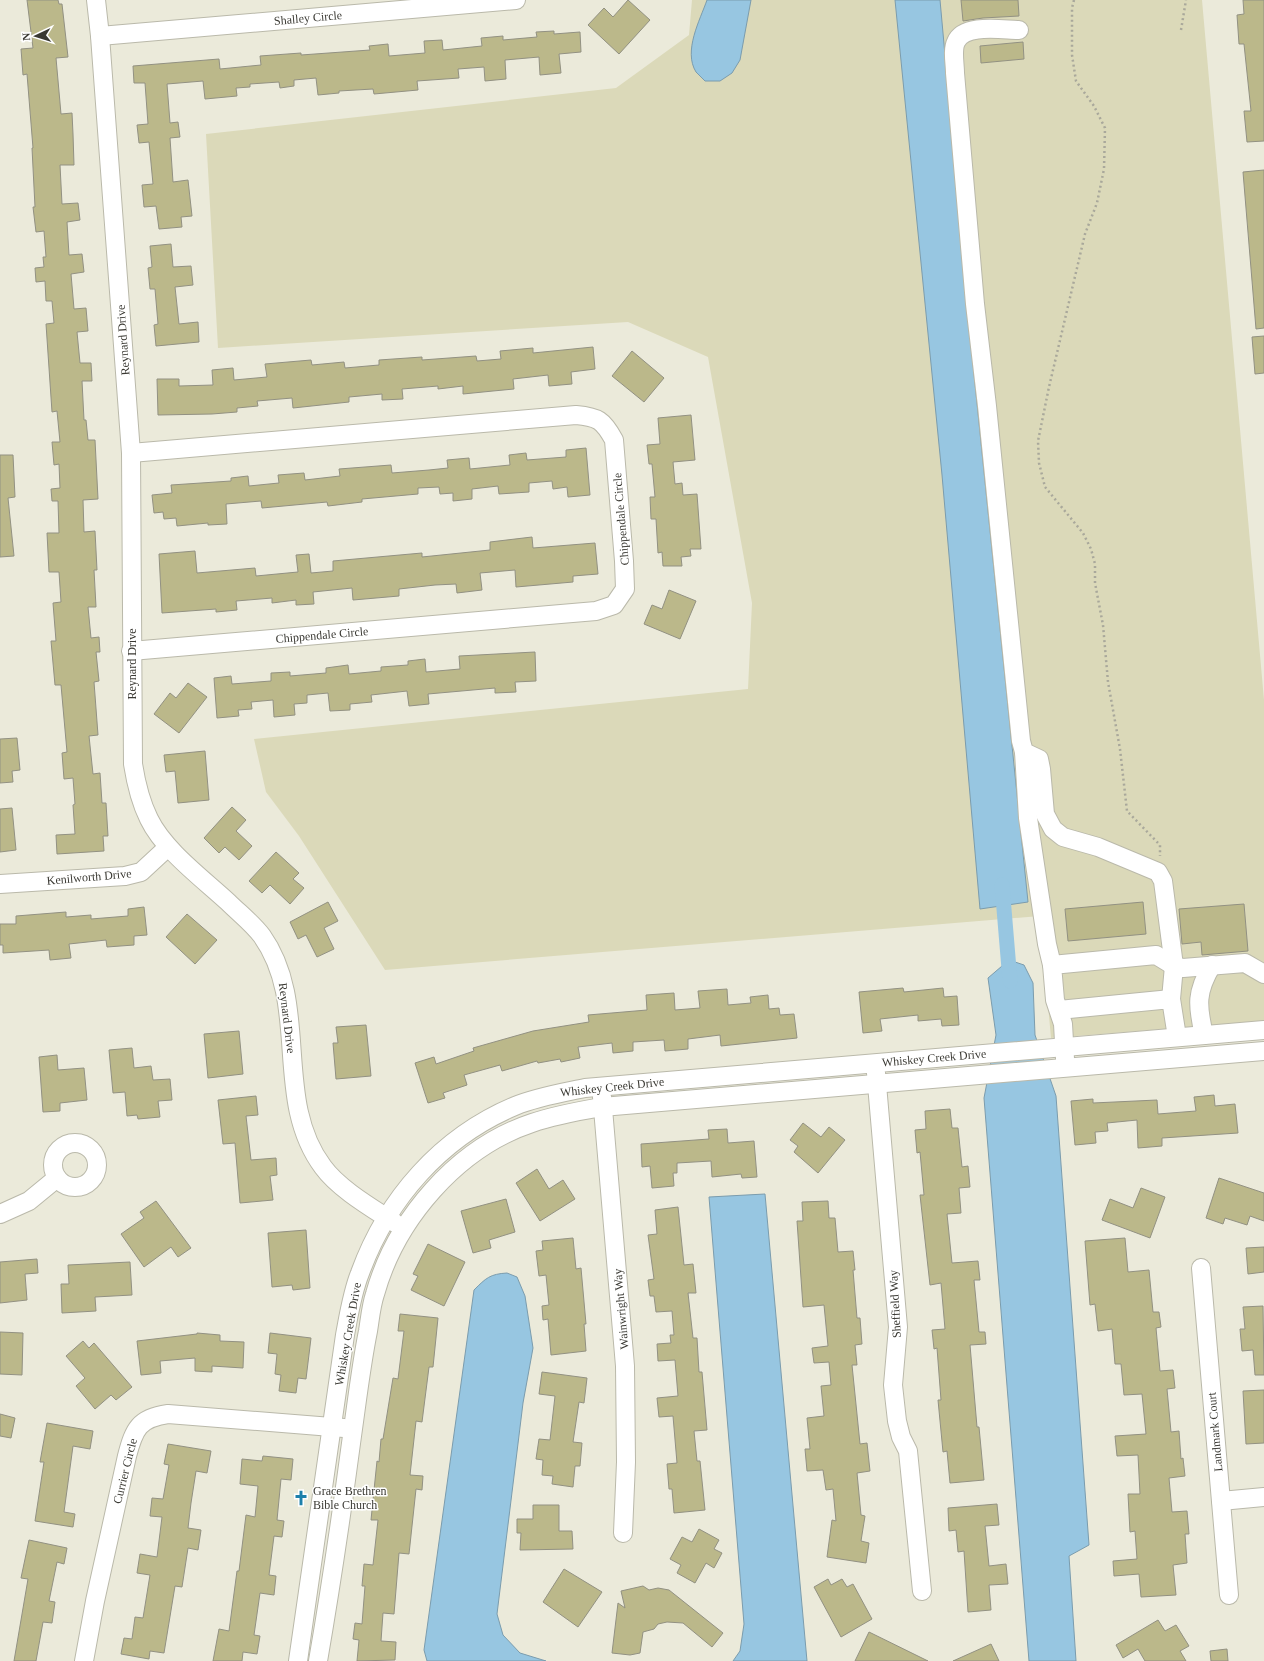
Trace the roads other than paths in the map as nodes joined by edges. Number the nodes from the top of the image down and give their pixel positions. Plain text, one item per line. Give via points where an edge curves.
1 (96, 0) edge
2 (516, 0) edge
3 (1019, 30) dead end
4 (100, 36) junction
5 (131, 453) junction
6 (131, 652) junction
7 (1024, 752) junction
8 (168, 847) junction
9 (0, 884) edge
10 (1052, 965) junction
11 (1212, 965) junction
12 (1174, 966) junction
13 (1264, 974) edge
14 (1172, 999) junction
15 (1059, 1010) junction
16 (1264, 1030) edge
17 (1204, 1035) junction
18 (1177, 1037) junction
19 (1058, 1047) junction
20 (1264, 1051) edge
21 (875, 1063) junction
22 (1060, 1068) junction
23 (877, 1084) junction
24 (601, 1087) junction
25 (602, 1107) junction
26 (57, 1178) dead end
27 (0, 1214) edge
28 (386, 1217) junction
29 (404, 1228) junction
30 (1201, 1268) dead end
31 (332, 1427) junction
32 (353, 1429) junction
33 (1264, 1497) edge
34 (1221, 1501) junction
35 (623, 1533) dead end
36 (922, 1591) dead end
37 (1229, 1595) dead end
38 (84, 1661) edge
39 (298, 1661) edge
40 (318, 1661) edge

1 - 4 street, Reynard Drive
2 - 4 street, Shalley Circle
3 - 7 street via 977,29 964,33 956,42 955,59 975,304
4 - 5 street, Reynard Drive
5 - 6 street, Reynard Drive
5 - 6 street, Chippendale Circle via 576,415 592,416 606,426 614,440 625,589 614,605 596,611
6 - 8 street, Reynard Drive via 133,764 136,784 149,820
7 - 10 street via 1028,818
7 - 12 street via 1039,759 1045,814 1053,829 1063,837 1098,847 1158,872 1163,881
8 - 9 street, Kenilworth Drive via 141,872 125,876
8 - 28 street, Reynard Drive via 246,919 261,935 273,954 286,992 296,1096 305,1135 324,1168 336,1181
10 - 12 street via 1156,955
10 - 15 street via 1055,1000
11 - 12 street via 1183,968
11 - 13 street via 1245,963
11 - 17 street via 1200,988 1199,1014
12 - 14 street
14 - 15 street
14 - 18 street
15 - 19 street via 1063,1024
16 - 17 street, Whiskey Creek Drive
17 - 18 street, Whiskey Creek Drive
18 - 19 street, Whiskey Creek Drive
19 - 21 street, Whiskey Creek Drive
19 - 22 street
20 - 22 street, Whiskey Creek Drive
21 - 23 street, Sheffield Way
21 - 24 street, Whiskey Creek Drive
22 - 23 street, Whiskey Creek Drive
23 - 25 street, Whiskey Creek Drive
23 - 36 street, Sheffield Way via 898,1327 893,1384 897,1420 908,1451
24 - 25 street, Wainwright Way
24 - 28 street, Whiskey Creek Drive via 550,1095 515,1106 482,1123 437,1155 406,1188
25 - 29 street, Whiskey Creek Drive via 566,1113 531,1123 495,1140 460,1164 436,1186
25 - 35 street, Wainwright Way via 625,1366 626,1462
26 - 27 street via 29,1201
28 - 29 street, Reynard Drive
28 - 31 street, Whiskey Creek Drive via 371,1245 355,1289 345,1335
29 - 32 street, Whiskey Creek Drive via 391,1252 374,1296
30 - 34 street, Landmark Court
31 - 32 street, Currier Circle
31 - 38 street, Currier Circle via 168,1414 153,1416 139,1425 127,1456
31 - 39 street, Whiskey Creek Drive
32 - 40 street, Whiskey Creek Drive
33 - 34 street
34 - 37 street, Landmark Court

